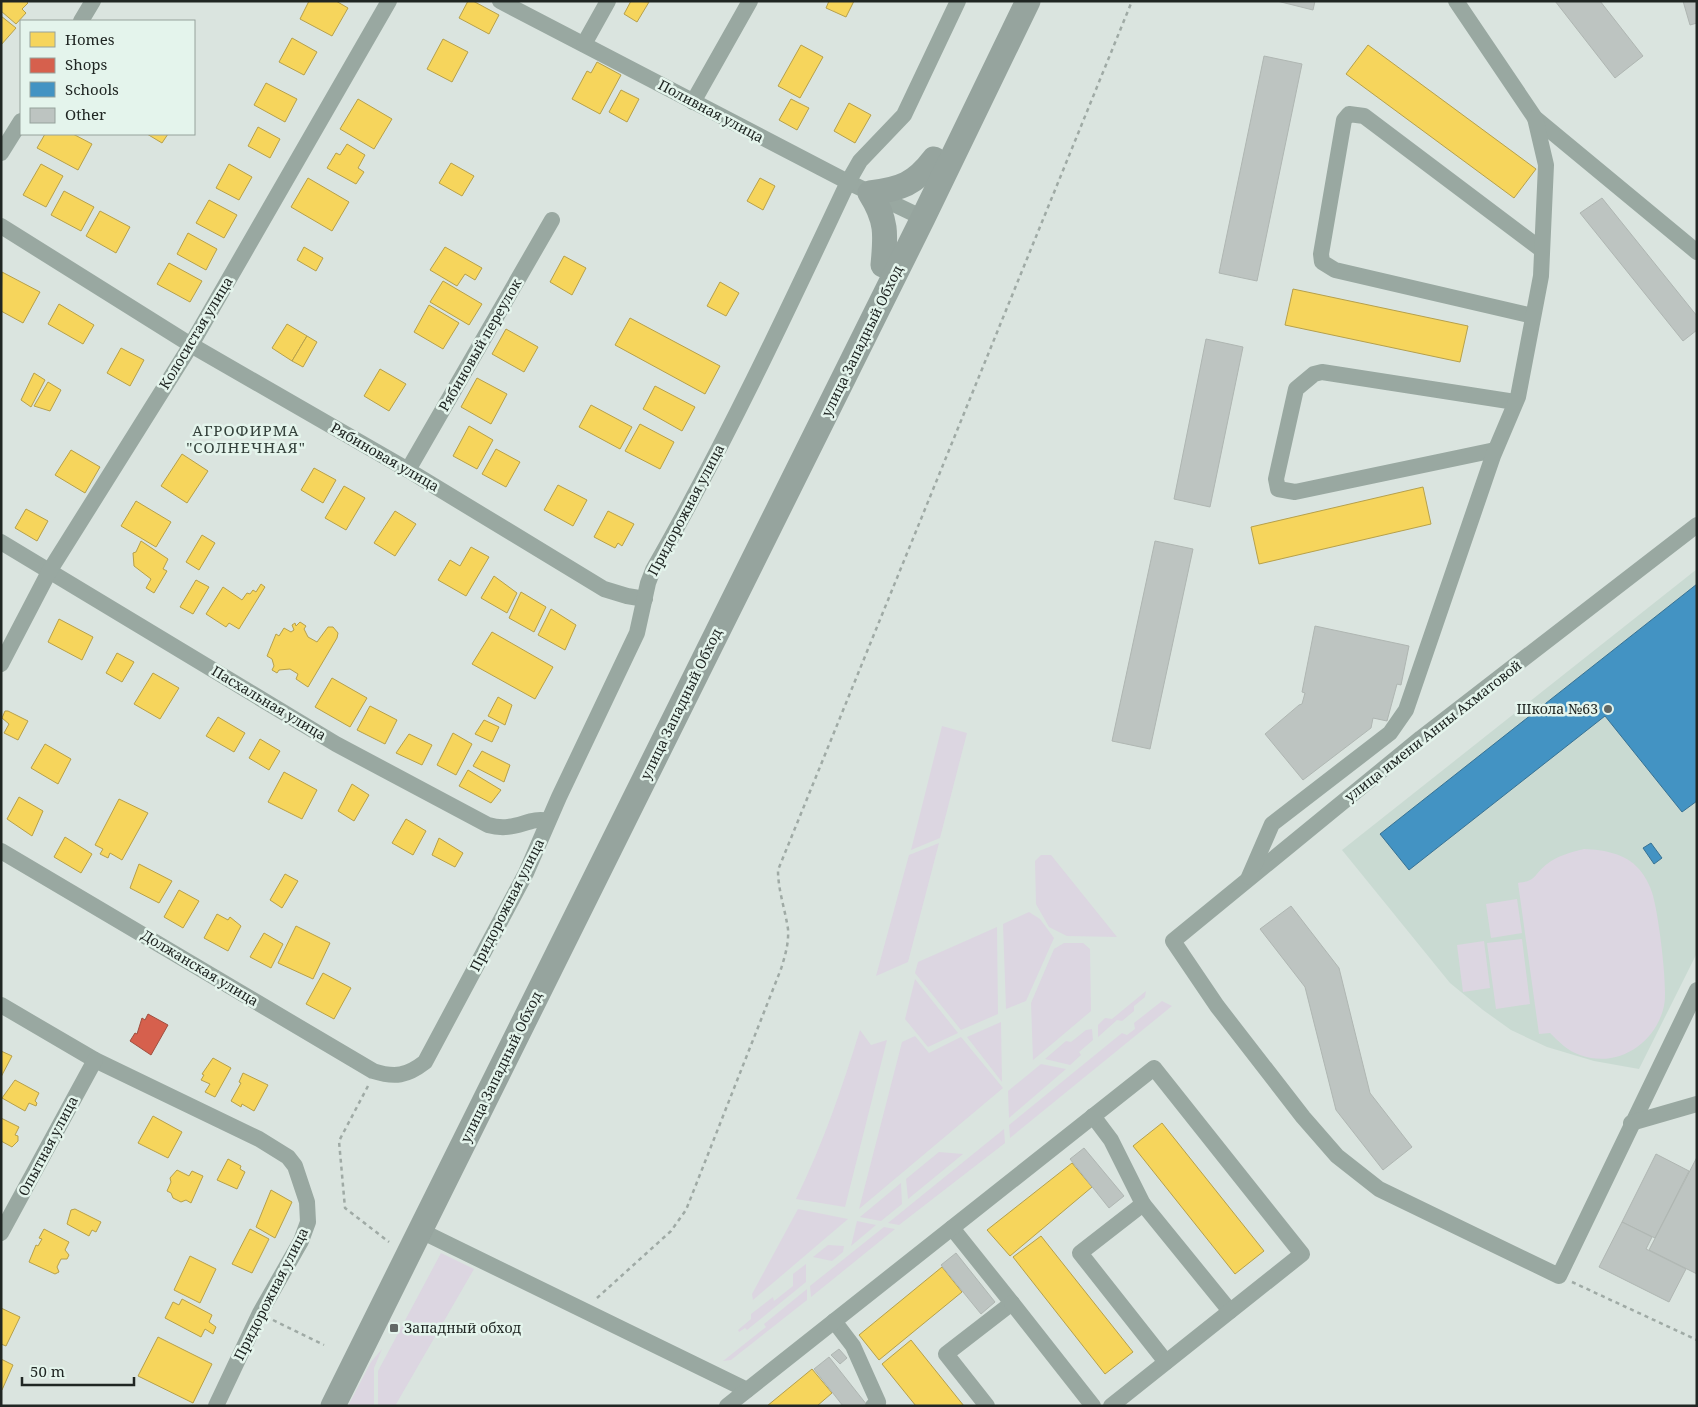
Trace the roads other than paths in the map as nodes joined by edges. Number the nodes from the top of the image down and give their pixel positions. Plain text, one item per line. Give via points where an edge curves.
1 (93, 1) edge
2 (389, 1) edge
3 (500, 1) edge
4 (608, 1) edge
5 (750, 1) edge
6 (958, 1) edge
7 (1010, 1) edge
8 (1028, 1) edge
9 (1456, 1) edge
10 (82, 20) edge
11 (584, 44) junction
12 (693, 102) junction
13 (1535, 118) junction
14 (20, 123) edge
15 (1, 153) edge
16 (934, 159) junction
17 (848, 182) junction
18 (870, 193) junction
19 (916, 215) junction
20 (552, 220) dead end
21 (1, 226) edge
22 (1542, 250) junction
23 (1697, 252) edge
24 (883, 265) junction
25 (1533, 316) junction
26 (191, 345) junction
27 (1515, 402) junction
28 (1495, 450) junction
29 (408, 470) junction
30 (1697, 525) edge
31 (1, 542) edge
32 (50, 570) junction
33 (645, 599) junction
34 (1, 664) edge
35 (548, 821) junction
36 (1, 851) edge
37 (1248, 880) junction
38 (1697, 990) edge
39 (1, 1005) edge
40 (95, 1060) junction
41 (401, 1076) joint
42 (1697, 1104) edge
43 (1093, 1116) junction
44 (1631, 1123) junction
45 (1143, 1204) junction
46 (952, 1228) junction
47 (419, 1230) junction
48 (1, 1233) edge
49 (1012, 1303) junction
50 (1230, 1311) junction
51 (834, 1322) junction
52 (1166, 1362) junction
53 (747, 1390) junction
54 (878, 1404) edge
55 (216, 1406) edge
56 (315, 1406) edge
57 (333, 1406) edge
58 (727, 1406) edge
59 (988, 1406) edge
60 (1093, 1406) edge
61 (1112, 1406) edge

1 - 10 street
2 - 26 street, Колосистая улица
3 - 11 street, Поливная улица
4 - 11 street
5 - 12 street
6 - 17 street, Придорожная улица via 904,115 860,162
7 - 16 highway, улица Западный Обход
8 - 19 highway, улица Западный Обход
9 - 13 street
11 - 12 street, Поливная улица
12 - 17 street, Поливная улица
13 - 22 street via 1546,165
13 - 23 street
14 - 15 street
16 - 18 highway via 914,181
16 - 19 highway, улица Западный Обход
17 - 18 street, Поливная улица
17 - 33 street, Придорожная улица via 756,377 653,570
18 - 19 street, Поливная улица
18 - 24 highway via 885,227
19 - 24 highway, улица Западный Обход
19 - 47 highway, улица Западный Обход
20 - 29 street, Рябиновый переулок
21 - 26 street, Рябиновая улица
22 - 25 street
22 - 25 street via 1364,116 1349,114 1344,120 1320,254 1322,262 1335,270
24 - 56 highway, улица Западный Обход via 427,1188
25 - 27 street
26 - 29 street, Рябиновая улица
26 - 32 street, Колосистая улица
27 - 28 street
27 - 28 street via 1322,372 1314,374 1296,389 1276,479 1278,489 1295,492
28 - 37 street via 1406,710 1390,733 1272,824
29 - 33 street, Рябиновая улица via 604,589
30 - 37 street, улица имени Анны Ахматовой via 1421,738
31 - 32 street, Пасхальная улица
32 - 34 street, Колосистая улица
32 - 35 street, Пасхальная улица via 336,744 488,826 501,829 538,820
33 - 35 street, Придорожная улица via 637,633
35 - 41 street, Придорожная улица via 526,873 425,1062
36 - 41 street, Должанская улица via 376,1072
37 - 44 street, улица имени Анны Ахматовой via 1173,941 1297,1110 1338,1156 1379,1189 1559,1276
38 - 44 street
39 - 40 street
40 - 48 street, Опытная улица
40 - 55 street, Придорожная улица via 259,1139 288,1157 296,1166 307,1202 308,1222
42 - 44 street
43 - 45 street via 1111,1140
43 - 46 street
43 - 50 street via 1154,1068 1302,1254
45 - 50 street
45 - 52 street via 1080,1253
46 - 49 street
46 - 51 street
47 - 53 street
47 - 57 highway, улица Западный Обход
49 - 59 street via 946,1354
49 - 60 street
50 - 52 street
51 - 53 street
51 - 54 street via 853,1346
52 - 61 street
53 - 58 street

